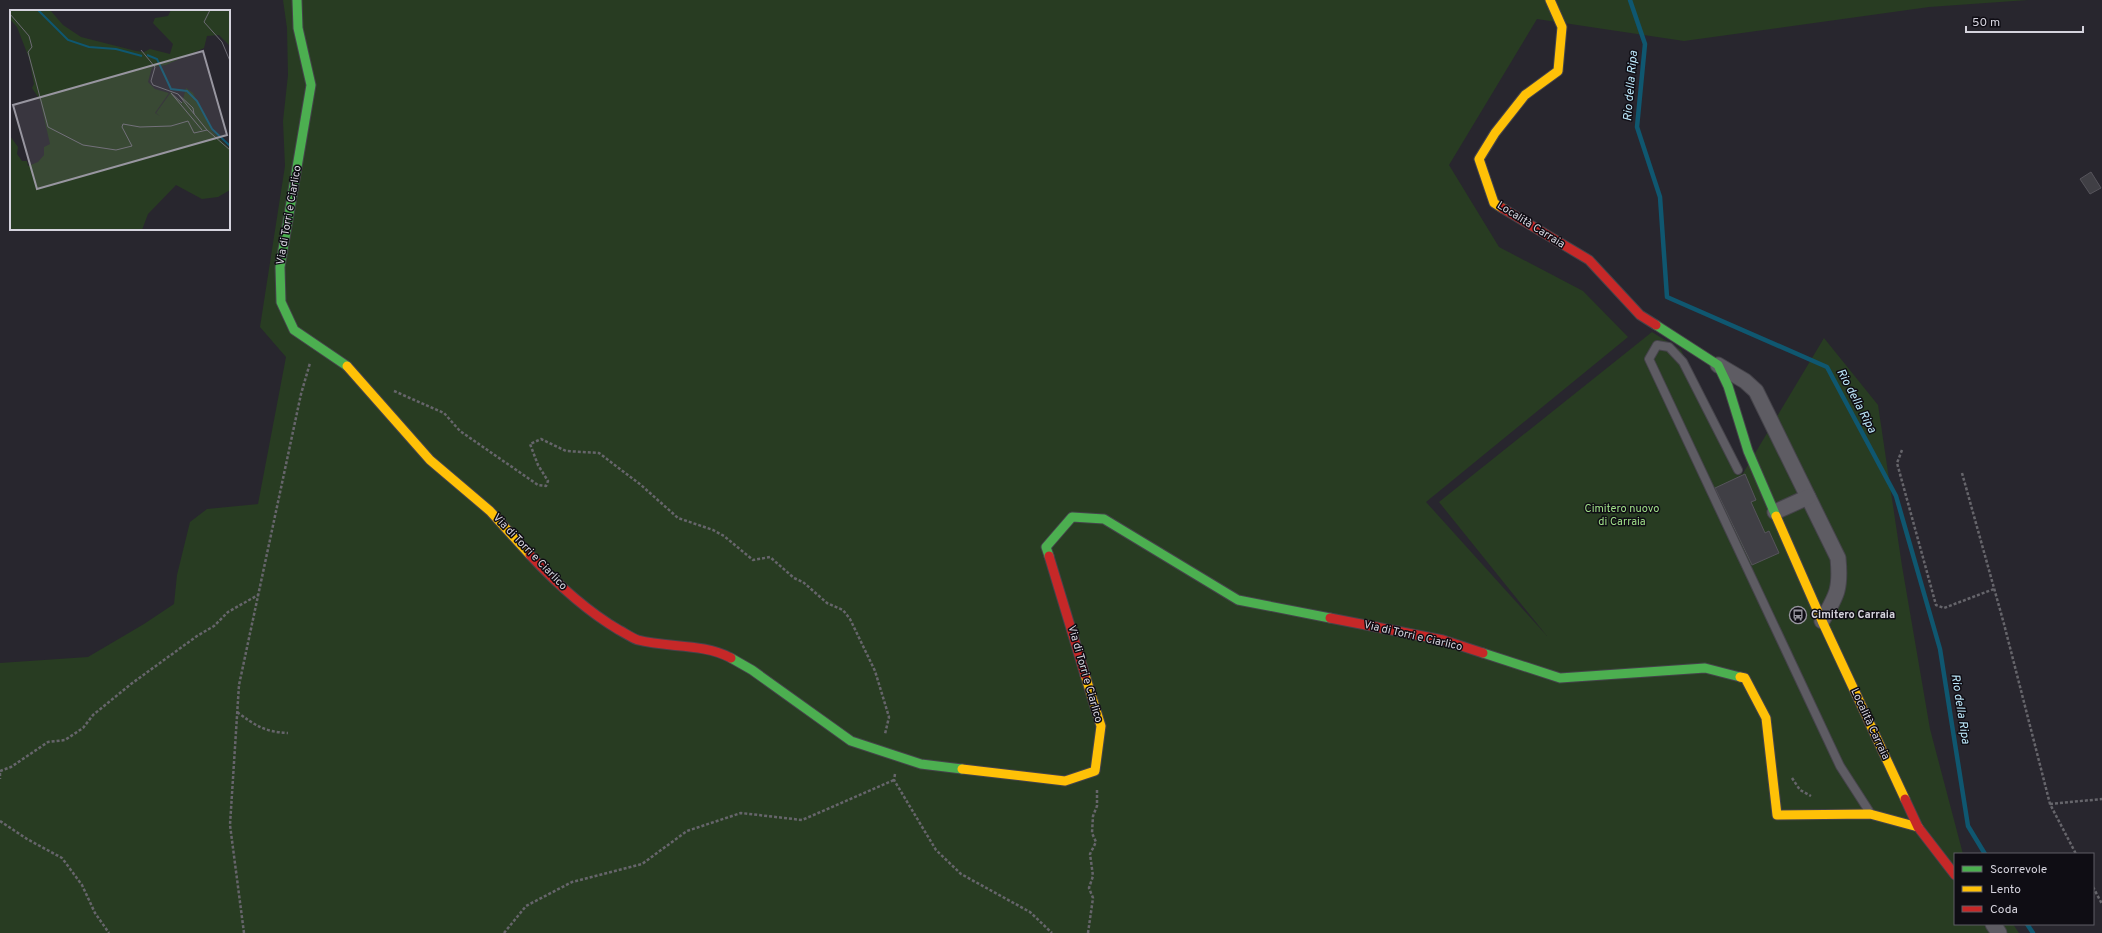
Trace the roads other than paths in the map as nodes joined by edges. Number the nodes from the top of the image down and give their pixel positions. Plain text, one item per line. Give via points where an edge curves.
1 (297, 0) edge
2 (1550, 0) edge
3 (1718, 365) junction
4 (1738, 470) dead end
5 (1808, 497) junction
6 (1774, 512) junction
7 (1822, 622) junction
8 (1870, 814) junction
9 (1918, 827) junction
10 (1954, 874) edge

1 - 8 street, Via di Torri e Ciarlico via 298,28 311,85 280,267 281,302 294,330 343,362 430,460 490,511 552,579 596,616 636,640 723,654 752,670 851,741 881,751 921,764 1065,781 1095,771 1101,726 1046,547 1072,517 1104,519 1238,600 1443,640 1560,678 1705,668 1745,678 1766,718 1776,816
2 - 3 street, Località Carraia via 1562,27 1558,71 1525,95 1495,133 1479,159 1494,203 1589,260 1640,315
3 - 5 street, Località Carraia via 1745,381 1756,391
3 - 6 street, Località Carraia via 1728,386 1748,451
4 - 8 lane via 1683,362 1669,347 1656,345 1649,359 1684,436 1840,766
5 - 6 street
5 - 7 street, Località Carraia via 1838,558 1840,580 1834,600
6 - 7 street, Località Carraia
7 - 9 street, Località Carraia
8 - 9 street, Via di Torri e Ciarlico
9 - 10 street

